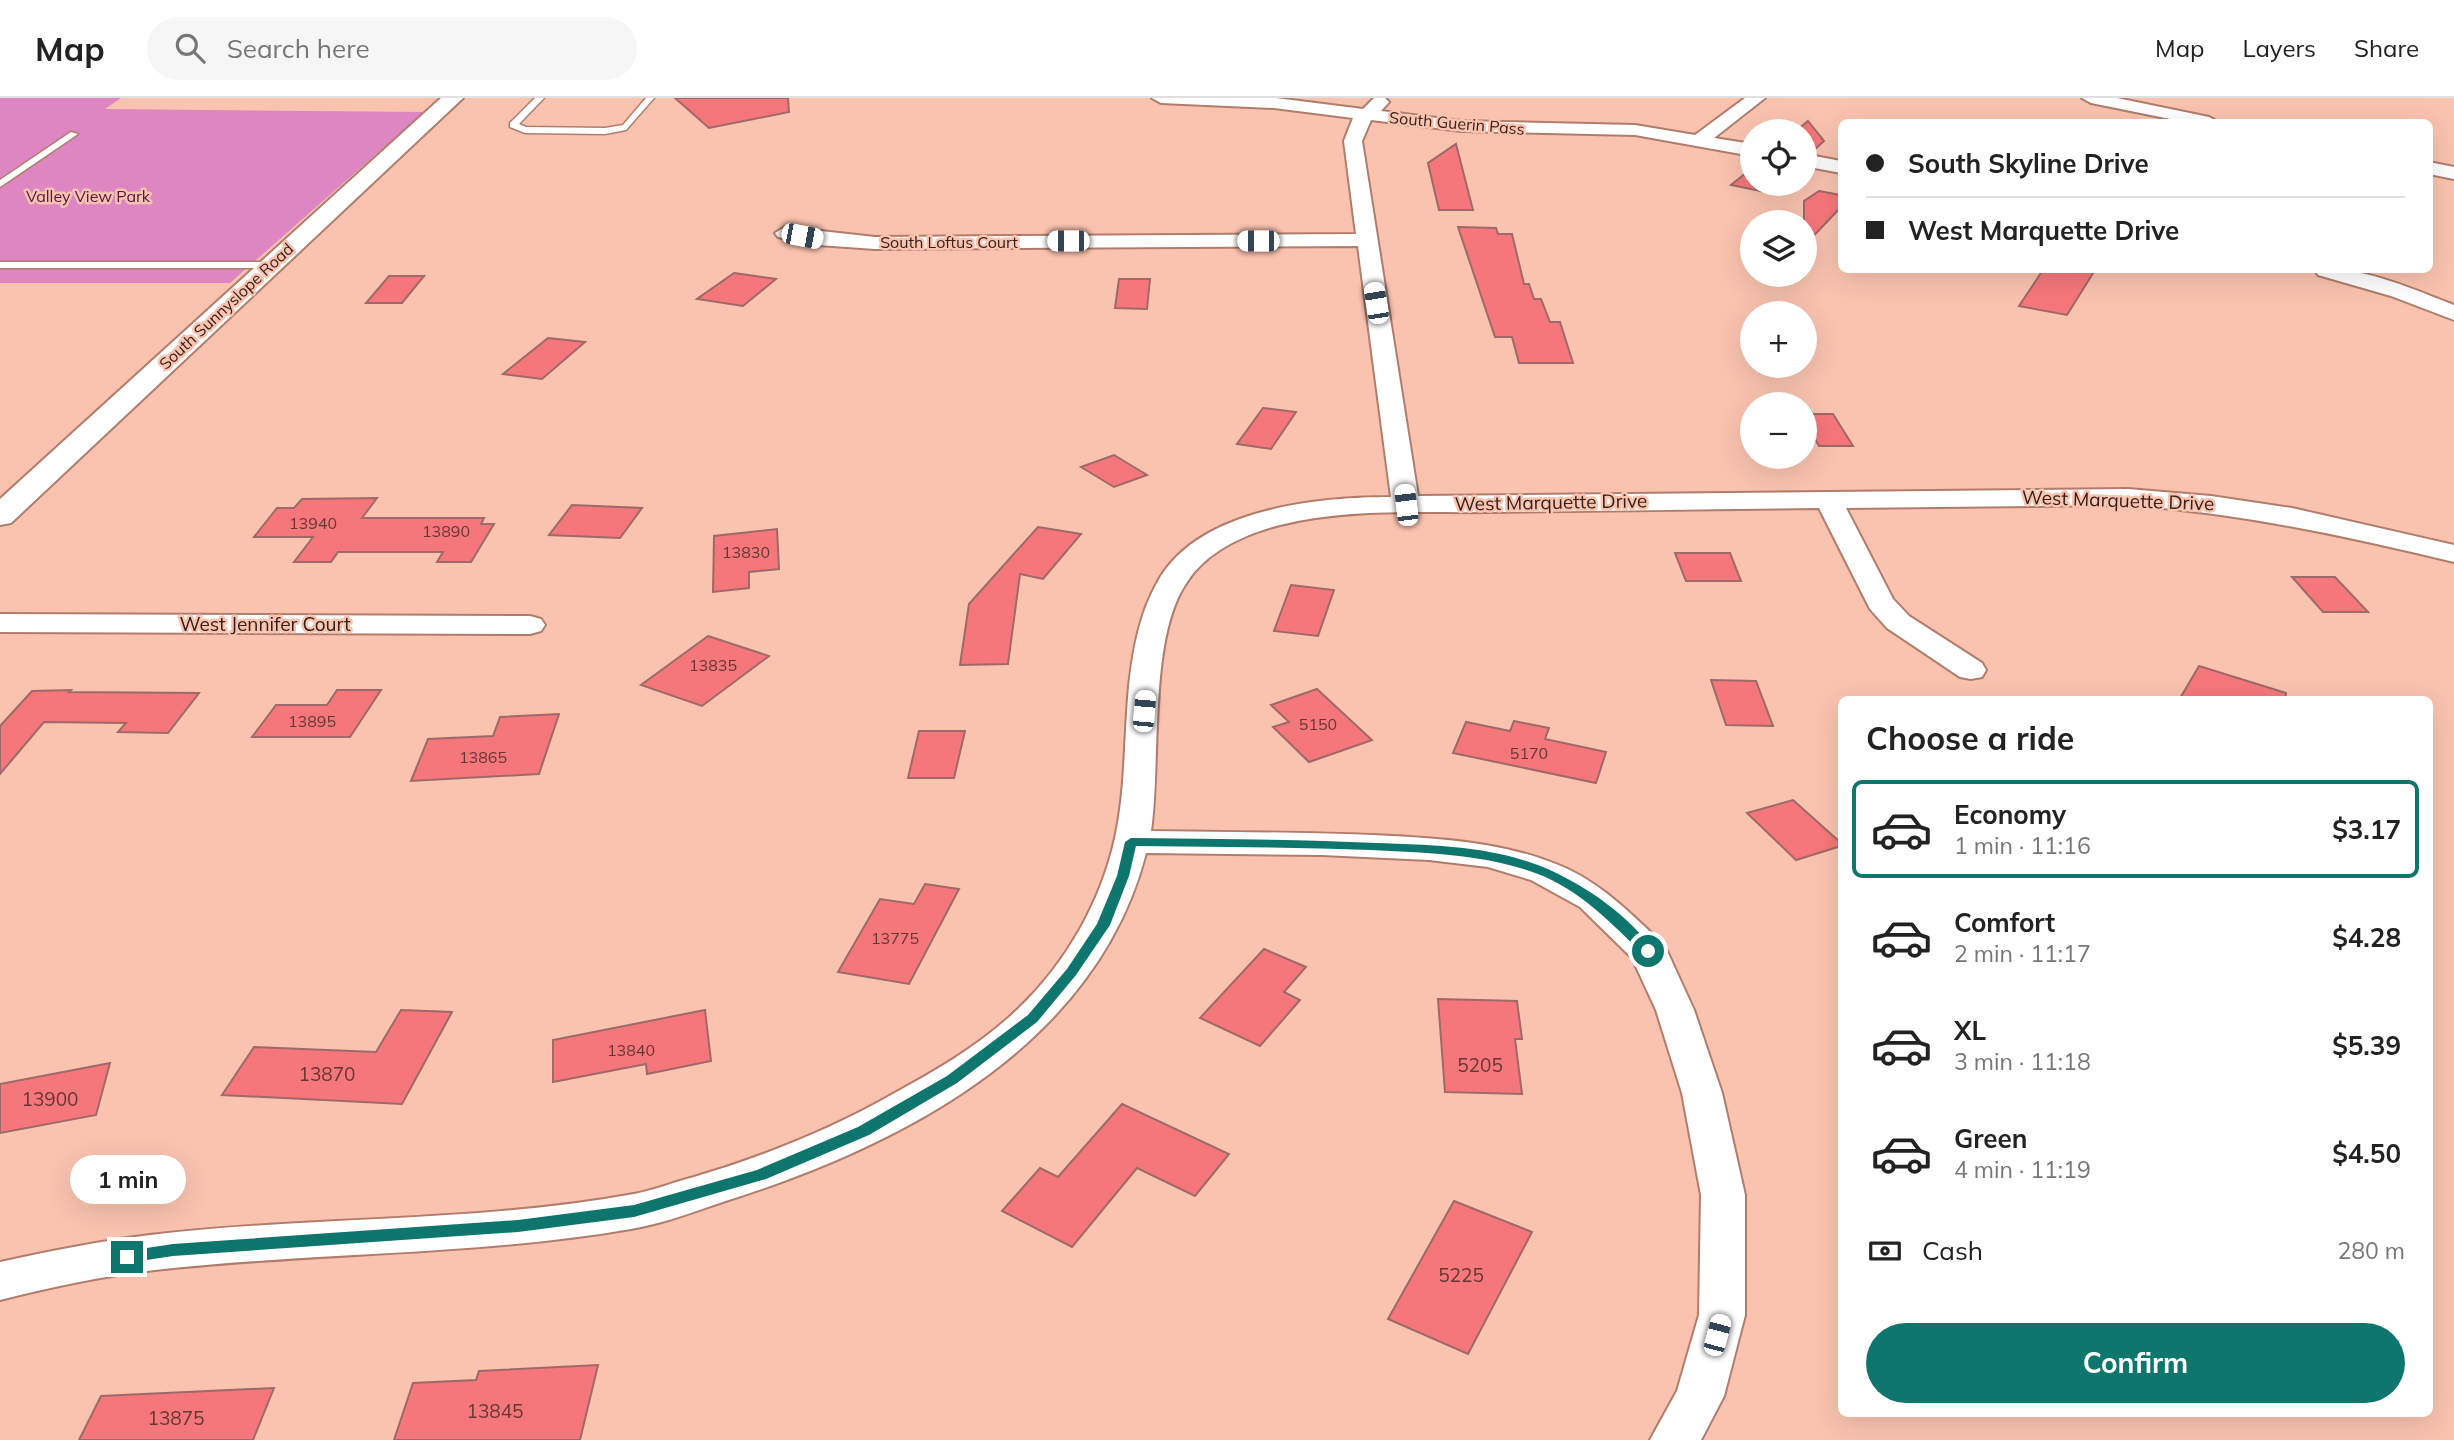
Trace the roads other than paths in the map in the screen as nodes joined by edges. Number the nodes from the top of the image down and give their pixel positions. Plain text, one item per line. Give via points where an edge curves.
1 (453, 98) edge
2 (540, 98) edge
3 (650, 98) edge
4 (1161, 98) edge
5 (1385, 98) edge
6 (1756, 98) edge
7 (2091, 98) edge
8 (1367, 114) junction
9 (2194, 119) edge
10 (74, 134) dead end
11 (1700, 140) junction
12 (1740, 148) edge
13 (1817, 162) edge
14 (1838, 166) edge
15 (2433, 169) edge
16 (2454, 173) edge
17 (0, 184) edge
18 (785, 233) dead end
19 (1366, 240) junction
20 (0, 265) edge
21 (270, 265) junction
22 (2336, 273) edge
23 (2454, 313) edge
24 (1827, 498) junction
25 (1406, 505) junction
26 (0, 516) edge
27 (2454, 554) edge
28 (0, 623) edge
29 (530, 625) dead end
30 (1971, 670) dead end
31 (1131, 842) junction
32 (0, 1281) edge
33 (1675, 1440) edge

1 - 21 street, South Sunnyslope Road
2 - 3 lane via 513,125 525,130 616,129 626,127
4 - 8 street, South Guerin Pass via 1263,102
5 - 8 street
6 - 11 street
7 - 9 street
8 - 11 street, South Guerin Pass via 1486,128 1635,130
8 - 19 street via 1358,123 1353,141
10 - 17 lane
11 - 12 street, South Guerin Pass
13 - 14 street
15 - 16 street
18 - 19 street, South Loftus Court via 875,243
19 - 25 street
20 - 21 lane
21 - 26 street, South Sunnyslope Road
22 - 23 street
24 - 25 street, West Marquette Drive
24 - 27 street, West Marquette Drive via 2128,497 2206,502 2353,526
24 - 30 street via 1880,603 1898,622
25 - 31 street, West Marquette Drive via 1316,509 1262,520 1228,533 1191,558 1171,580 1156,614
28 - 29 street, West Jennifer Court
31 - 32 street, West Marquette Drive via 1104,925 1032,1018 952,1080 863,1131 761,1175 634,1211 518,1226 173,1250 58,1267
31 - 33 street via 1322,844 1491,856 1544,872 1593,899 1648,951 1675,1010 1702,1093 1723,1195 1722,1315 1700,1396

